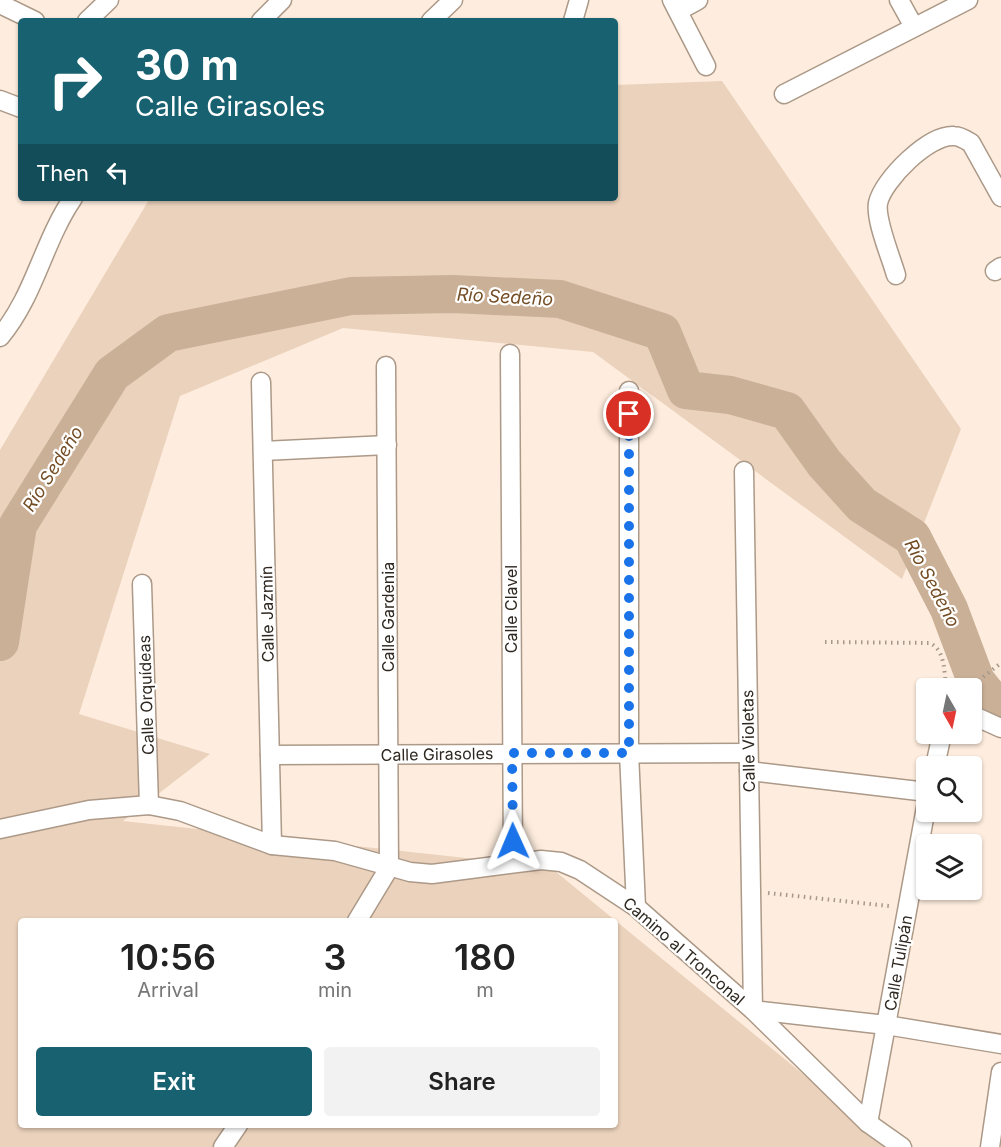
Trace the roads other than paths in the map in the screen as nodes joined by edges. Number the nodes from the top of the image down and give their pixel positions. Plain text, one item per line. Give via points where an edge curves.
1 (109, 0) edge
2 (282, 0) edge
3 (453, 0) edge
4 (579, 0) edge
5 (698, 0) edge
6 (899, 0) edge
7 (968, 0) edge
8 (0, 4) edge
9 (675, 5) edge
10 (29, 18) edge
11 (90, 18) edge
12 (264, 18) edge
13 (434, 18) edge
14 (574, 18) edge
15 (914, 27) junction
16 (706, 66) dead end
17 (784, 94) dead end
18 (0, 101) edge
19 (18, 107) edge
20 (1001, 196) edge
21 (71, 201) edge
22 (896, 274) dead end
23 (0, 337) edge
24 (510, 354) dead end
25 (386, 366) dead end
26 (261, 382) dead end
27 (629, 391) dead end
28 (387, 445) junction
29 (263, 451) junction
30 (744, 471) dead end
31 (142, 584) dead end
32 (982, 719) edge
33 (1001, 728) edge
34 (512, 753) junction
35 (629, 753) junction
36 (270, 754) junction
37 (389, 755) junction
38 (749, 762) junction
39 (916, 790) edge
40 (149, 806) junction
41 (923, 822) edge
42 (0, 829) edge
43 (272, 845) junction
44 (513, 863) junction
45 (389, 868) junction
46 (636, 907) junction
47 (359, 918) edge
48 (753, 1010) junction
49 (886, 1025) junction
50 (1001, 1044) edge
51 (1001, 1072) edge
52 (868, 1123) junction
53 (236, 1128) edge
54 (224, 1147) edge
55 (903, 1147) edge
56 (990, 1147) edge

1 - 11 street
2 - 12 street
3 - 13 street
4 - 14 street
5 - 9 street
6 - 15 street
7 - 15 street
8 - 10 street
9 - 16 street
15 - 17 street
18 - 19 street
20 - 22 street via 971,143 955,136 933,141 908,160 878,202
21 - 23 street via 20,310
24 - 34 street, Calle Clavel
25 - 28 street, Calle Gardenia
26 - 29 street, Calle Jazmín
27 - 35 street
28 - 29 street
28 - 37 street, Calle Gardenia
29 - 36 street, Calle Jazmín
30 - 38 street, Calle Violetas
31 - 40 street, Calle Orquídeas
32 - 33 street
34 - 35 street, Calle Girasoles
34 - 37 street, Calle Girasoles
34 - 44 street, Calle Clavel
35 - 38 street, Calle Girasoles
35 - 46 street
36 - 37 street, Calle Girasoles
36 - 43 street, Calle Jazmín
37 - 45 street, Calle Gardenia
38 - 39 street, Calle Girasoles
38 - 48 street, Calle Violetas
40 - 42 street, Camino al Tronconal via 89,810
40 - 43 street, Camino al Tronconal via 180,811
41 - 49 street, Calle Tulipán
43 - 45 street, Camino al Tronconal via 335,851
44 - 45 street, Camino al Tronconal via 432,874
44 - 46 street, Camino al Tronconal via 561,862
45 - 47 street
46 - 48 street, Camino al Tronconal
48 - 49 street
48 - 52 street, Camino al Tronconal
49 - 50 street
49 - 52 street, Calle Tulipán
51 - 56 street
52 - 55 street, Camino al Tronconal
53 - 54 street

